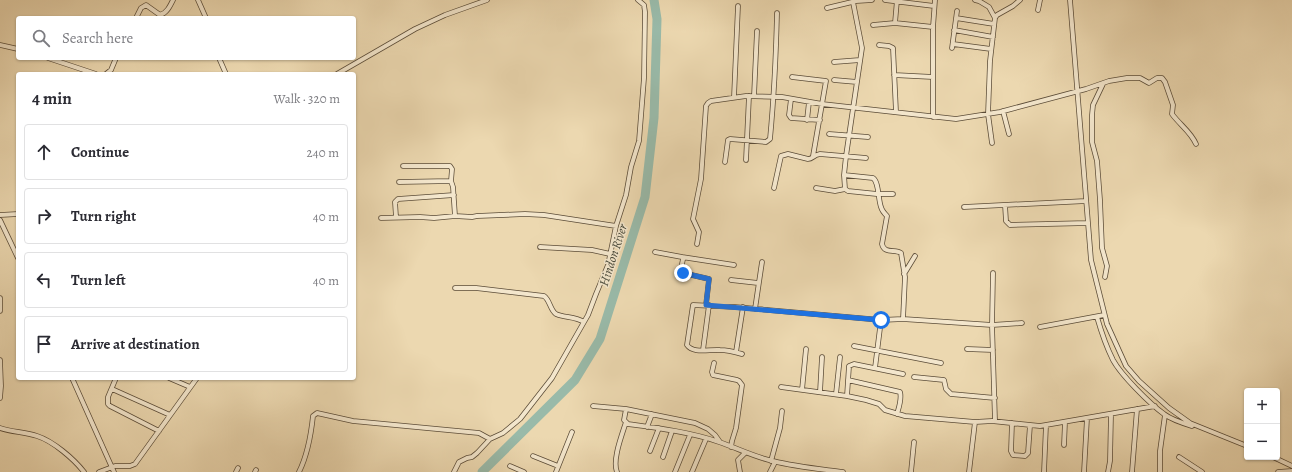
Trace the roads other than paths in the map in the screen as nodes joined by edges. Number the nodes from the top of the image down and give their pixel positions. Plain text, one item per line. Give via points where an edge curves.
1 (173, 0) edge
2 (198, 0) edge
3 (487, 0) edge
4 (638, 0) edge
5 (872, 0) edge
6 (886, 0) edge
7 (935, 0) edge
8 (975, 0) edge
9 (1020, 0) edge
10 (1040, 0) edge
11 (1070, 0) edge
12 (897, 1) edge
13 (853, 2) junction
14 (738, 6) dead end
15 (934, 6) junction
16 (827, 8) dead end
17 (1038, 10) dead end
18 (957, 11) dead end
19 (777, 13) dead end
20 (137, 16) edge
21 (205, 16) edge
22 (956, 18) junction
23 (995, 18) junction
24 (895, 23) junction
25 (994, 24) junction
26 (873, 25) dead end
27 (933, 27) junction
28 (954, 30) junction
29 (757, 31) dead end
30 (992, 37) junction
31 (0, 45) edge
32 (879, 45) dead end
33 (16, 49) edge
34 (991, 49) junction
35 (54, 60) edge
36 (115, 60) edge
37 (220, 60) edge
38 (860, 60) junction
39 (834, 62) dead end
40 (90, 72) edge
41 (108, 72) edge
42 (225, 72) edge
43 (340, 72) edge
44 (894, 75) junction
45 (792, 77) dead end
46 (933, 77) junction
47 (834, 80) dead end
48 (856, 82) junction
49 (1103, 83) junction
50 (1077, 91) junction
51 (752, 96) junction
52 (774, 97) junction
53 (734, 98) junction
54 (791, 98) junction
55 (809, 102) junction
56 (822, 104) junction
57 (853, 107) junction
58 (1003, 110) junction
59 (896, 112) junction
60 (988, 114) junction
61 (933, 117) junction
62 (807, 120) junction
63 (820, 120) junction
64 (829, 134) dead end
65 (1009, 134) dead end
66 (848, 135) junction
67 (868, 138) dead end
68 (747, 141) junction
69 (992, 143) dead end
70 (1196, 144) dead end
71 (813, 156) junction
72 (846, 156) junction
73 (866, 158) dead end
74 (746, 160) dead end
75 (725, 162) dead end
76 (403, 166) dead end
77 (844, 175) junction
78 (451, 181) junction
79 (399, 182) dead end
80 (774, 188) dead end
81 (816, 188) dead end
82 (845, 189) junction
83 (877, 194) junction
84 (893, 194) dead end
85 (454, 195) junction
86 (1086, 201) junction
87 (1005, 205) junction
88 (964, 207) dead end
89 (16, 214) edge
90 (0, 215) edge
91 (455, 216) junction
92 (396, 217) junction
93 (381, 218) dead end
94 (0, 220) edge
95 (1088, 223) junction
96 (616, 226) junction
97 (697, 244) dead end
98 (540, 247) dead end
99 (655, 252) dead end
100 (16, 254) edge
101 (610, 254) junction
102 (915, 256) dead end
103 (682, 257) junction
104 (762, 262) dead end
105 (734, 266) dead end
106 (993, 273) dead end
107 (904, 274) junction
108 (1105, 276) dead end
109 (731, 280) dead end
110 (758, 284) junction
111 (455, 288) dead end
112 (0, 298) edge
113 (707, 305) junction
114 (743, 307) junction
115 (755, 309) junction
116 (0, 311) edge
117 (1104, 315) junction
118 (1097, 317) junction
119 (903, 319) junction
120 (881, 320) junction
121 (584, 322) junction
122 (1022, 323) dead end
123 (992, 325) junction
124 (1040, 327) dead end
125 (854, 346) dead end
126 (806, 349) dead end
127 (967, 349) dead end
128 (703, 350) junction
129 (877, 350) junction
130 (993, 350) junction
131 (736, 352) junction
132 (742, 354) dead end
133 (822, 357) dead end
134 (840, 357) dead end
135 (0, 360) edge
136 (714, 363) dead end
137 (941, 363) dead end
138 (875, 368) junction
139 (903, 374) dead end
140 (914, 376) dead end
141 (73, 380) edge
142 (115, 380) edge
143 (174, 380) edge
144 (195, 380) edge
145 (848, 380) junction
146 (190, 387) junction
147 (781, 387) dead end
148 (112, 388) junction
149 (802, 390) junction
150 (820, 392) junction
151 (836, 394) junction
152 (847, 396) junction
153 (0, 398) edge
154 (995, 398) junction
155 (593, 406) dead end
156 (1155, 406) junction
157 (626, 409) junction
158 (1137, 409) junction
159 (782, 412) dead end
160 (652, 414) junction
161 (897, 414) junction
162 (1111, 414) junction
163 (170, 415) junction
164 (1165, 415) junction
165 (1087, 418) junction
166 (626, 422) junction
167 (975, 422) junction
168 (995, 422) junction
169 (1065, 422) junction
170 (1012, 423) junction
171 (1030, 425) junction
172 (1046, 425) junction
173 (647, 427) junction
174 (0, 428) edge
175 (659, 428) junction
176 (159, 431) junction
177 (672, 431) junction
178 (1210, 431) junction
179 (572, 432) dead end
180 (690, 435) junction
181 (706, 438) junction
182 (490, 439) junction
183 (720, 442) junction
184 (914, 442) dead end
185 (1064, 444) dead end
186 (1244, 445) edge
187 (731, 447) junction
188 (650, 451) dead end
189 (745, 453) junction
190 (533, 456) dead end
191 (663, 457) dead end
192 (1179, 457) dead end
193 (1279, 460) edge
194 (773, 462) junction
195 (510, 466) dead end
196 (558, 466) junction
197 (1292, 466) edge
198 (112, 467) junction
199 (516, 470) edge
200 (1292, 471) edge
201 (84, 472) edge
202 (100, 472) edge
203 (114, 472) edge
204 (299, 472) edge
205 (454, 472) edge
206 (524, 472) edge
207 (556, 472) edge
208 (617, 472) edge
209 (675, 472) edge
210 (692, 472) edge
211 (740, 472) edge
212 (770, 472) edge
213 (843, 472) edge
214 (911, 472) edge
215 (969, 472) edge
216 (1044, 472) edge
217 (1084, 472) edge
218 (1108, 472) edge
219 (1132, 472) edge
220 (1160, 472) edge
221 (1202, 472) edge
222 (1278, 472) edge

1 - 20 street via 160,15 146,5
2 - 21 street
3 - 43 street via 415,29
4 - 96 street via 644,5 645,12 641,130
5 - 13 street
6 - 12 street
7 - 15 street
8 - 23 street via 989,8
9 - 23 street
10 - 17 street
11 - 50 street
12 - 15 street
12 - 24 street
13 - 16 street
13 - 38 street via 862,48
14 - 53 street
15 - 27 street
18 - 22 street
19 - 52 street
22 - 25 street
22 - 28 street
23 - 25 street
24 - 26 street
24 - 27 street
25 - 30 street
27 - 46 street
28 - 30 street
28 - 34 street via 953,46
29 - 51 street
30 - 34 street
31 - 33 street
32 - 44 street via 893,48
34 - 60 street
35 - 40 street
36 - 41 street
37 - 42 street
38 - 39 street
38 - 48 street
44 - 46 street
44 - 59 street
45 - 56 street via 826,81
46 - 61 street
47 - 48 street
48 - 57 street
49 - 50 street
49 - 70 street via 1127,78 1140,78 1149,83 1162,78 1173,105 1172,114 1191,134
49 - 108 street via 1093,105 1092,142 1097,169 1102,248 1107,266
50 - 58 street
50 - 86 street
51 - 52 street
51 - 53 street
51 - 68 street
52 - 54 street
52 - 68 street via 770,139 766,142
53 - 97 street via 711,101 706,106 702,179 693,219 699,232
54 - 55 street
54 - 62 street via 791,118
55 - 56 street
55 - 62 street
56 - 57 street
56 - 63 street
57 - 59 street
57 - 66 street
58 - 60 street
58 - 65 street
59 - 61 street
60 - 61 street via 956,119
60 - 69 street
62 - 63 street
63 - 71 street
64 - 66 street
66 - 67 street
66 - 72 street
68 - 74 street
68 - 75 street via 728,140
71 - 72 street
71 - 80 street via 808,160 788,154 781,156
72 - 73 street
72 - 77 street
76 - 78 street via 450,166
77 - 82 street
77 - 83 street via 875,179
78 - 79 street
78 - 85 street
81 - 82 street via 835,191
82 - 83 street
83 - 84 street
83 - 107 street via 882,210 887,216 883,248 901,254
85 - 91 street
85 - 92 street via 398,199 395,202
86 - 87 street
86 - 95 street
87 - 88 street
87 - 95 street via 1006,221 1010,226
89 - 90 street
91 - 92 street
91 - 96 street via 472,218 507,214 544,215
92 - 93 street
94 - 100 street
95 - 117 street via 1091,260
96 - 101 street
98 - 101 street via 592,250
99 - 103 street
101 - 121 street via 605,274
102 - 107 street
103 - 105 street
103 - 113 street via 683,273 709,279
104 - 110 street
106 - 123 street
107 - 119 street
109 - 110 street
110 - 115 street
111 - 121 street via 544,296 556,313
112 - 116 street
113 - 114 street
113 - 128 street
113 - 128 street via 693,305 687,345 690,349
114 - 115 street
114 - 131 street
115 - 120 street
117 - 118 street
117 - 178 street via 1121,356 1132,374 1185,420
118 - 124 street
118 - 156 street via 1118,368
119 - 120 street
119 - 123 street
120 - 129 street
121 - 182 street via 552,378 525,412 510,428
122 - 123 street
123 - 130 street
125 - 129 street
126 - 149 street
127 - 130 street
128 - 131 street
129 - 137 street
129 - 138 street
130 - 154 street
131 - 132 street
133 - 150 street
134 - 151 street
135 - 153 street
136 - 187 street via 713,375 737,380 742,385
138 - 139 street
138 - 145 street via 851,364
140 - 154 street via 944,380 946,389 951,394
141 - 198 street
142 - 148 street
143 - 146 street
144 - 146 street
145 - 152 street
145 - 161 street via 900,392
146 - 163 street
147 - 149 street
148 - 163 street
148 - 176 street via 107,401 110,406
149 - 150 street
150 - 151 street
151 - 152 street
152 - 161 street via 873,402
154 - 168 street
155 - 157 street
156 - 158 street
156 - 164 street
157 - 160 street
157 - 166 street
158 - 162 street
158 - 219 street
159 - 194 street
160 - 173 street
160 - 183 street via 695,422 708,429
161 - 167 street
162 - 165 street
162 - 218 street
163 - 176 street
164 - 178 street via 1181,423
164 - 220 street
165 - 169 street
165 - 217 street
166 - 173 street
166 - 208 street via 616,459
167 - 168 street
167 - 215 street
168 - 170 street
169 - 172 street
169 - 185 street
170 - 171 street
170 - 171 street via 1013,455 1025,456 1028,453
171 - 172 street
172 - 216 street
173 - 175 street
174 - 201 street via 39,437 77,463
175 - 177 street
175 - 188 street
176 - 198 street via 135,464
177 - 180 street
177 - 191 street
178 - 186 street
179 - 196 street
180 - 181 street
180 - 209 street
181 - 183 street
181 - 210 street
182 - 204 street via 479,433 353,421 316,413 313,416 305,459
182 - 205 street via 477,454 460,462
183 - 187 street
184 - 214 street
187 - 189 street
189 - 194 street
189 - 211 street via 737,461
190 - 196 street
192 - 221 street
193 - 197 street
194 - 212 street
194 - 213 street
195 - 199 street
196 - 207 street
198 - 202 street
198 - 203 street
199 - 206 street
200 - 222 street

